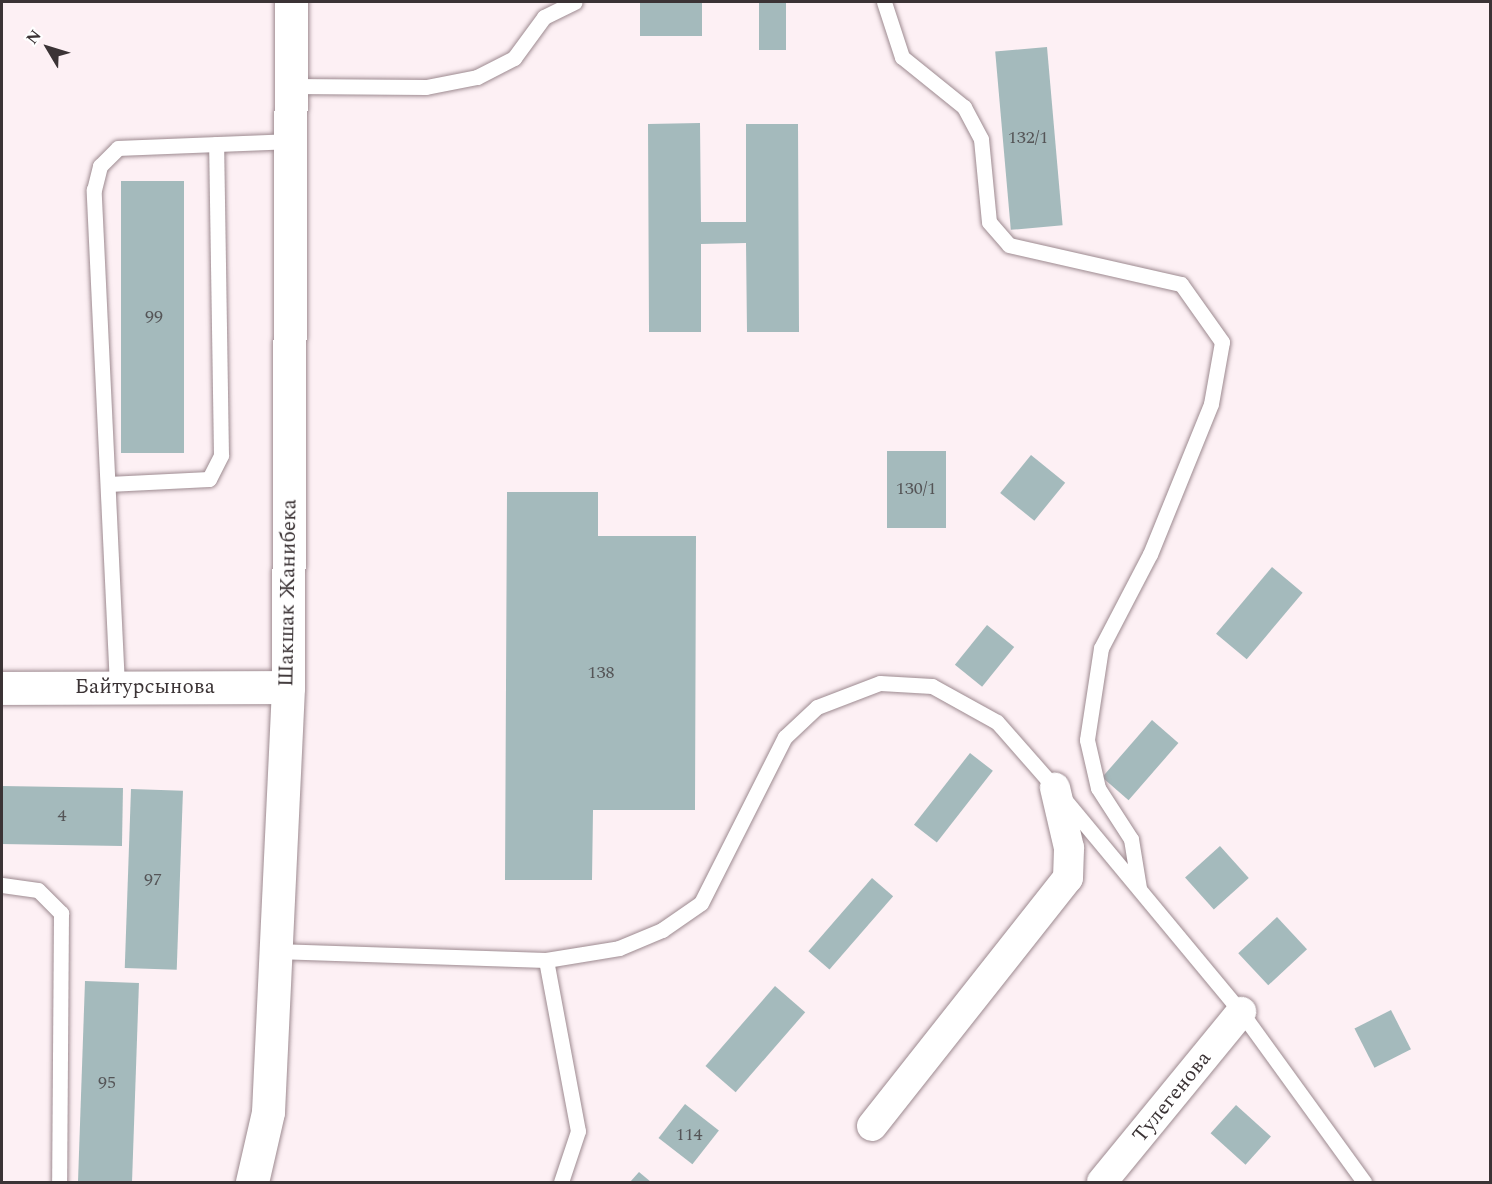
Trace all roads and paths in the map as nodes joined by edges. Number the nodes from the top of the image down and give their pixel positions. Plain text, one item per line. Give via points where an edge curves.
1 (291, 2) edge
2 (575, 2) edge
3 (884, 2) edge
4 (292, 86) junction
5 (292, 141) junction
6 (216, 144) junction
7 (108, 484) junction
8 (117, 686) junction
9 (288, 687) junction
10 (2, 688) edge
11 (1055, 788) junction
12 (2, 885) edge
13 (1139, 888) junction
14 (275, 951) junction
15 (546, 960) junction
16 (1241, 1012) junction
17 (872, 1126) dead end
18 (59, 1182) edge
19 (252, 1182) edge
20 (561, 1182) edge
21 (1102, 1182) edge
22 (1364, 1182) edge

1 - 4 main road, Шакшак Жанибека
2 - 4 lane via 544,17 514,58 477,77 426,87
3 - 13 lane via 902,57 964,107 981,139 990,222 1009,245 1181,284 1222,342 1211,404 1150,554 1099,659 1087,740 1098,788 1131,839
4 - 5 main road, Шакшак Жанибека
5 - 6 lane
5 - 9 main road, Шакшак Жанибека
6 - 7 lane via 221,455 209,479
6 - 7 lane via 118,148 100,166 94,190
7 - 8 lane
8 - 9 main road, Байтурсынова
8 - 10 main road, Байтурсынова
9 - 14 main road, Шакшак Жанибека
11 - 13 lane
11 - 15 lane via 997,722 932,686 880,682 817,707 785,736 701,903 662,930 619,948
11 - 17 street via 1069,848 1068,878
12 - 18 lane via 38,890 61,913
13 - 16 lane
14 - 15 lane
14 - 19 main road, Шакшак Жанибека via 268,1112
15 - 20 lane via 578,1131
16 - 21 street, Тулегенова
16 - 22 lane

